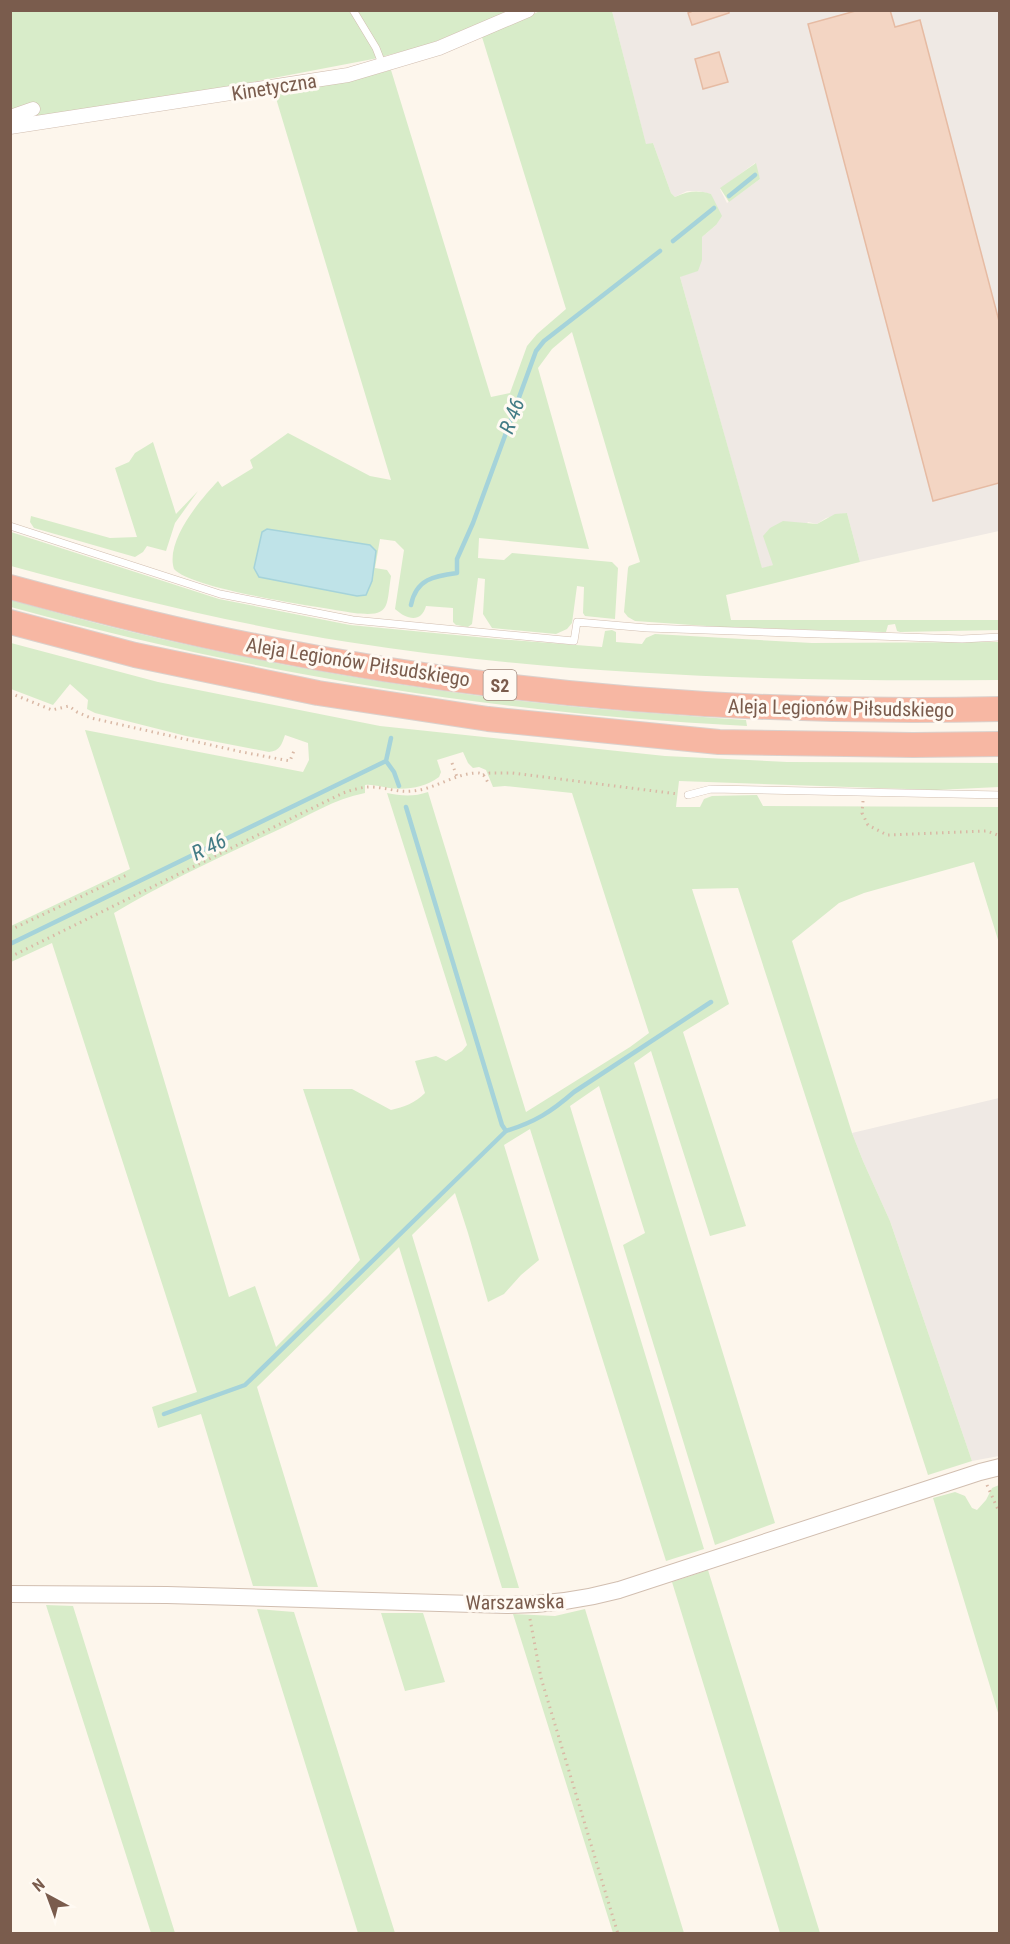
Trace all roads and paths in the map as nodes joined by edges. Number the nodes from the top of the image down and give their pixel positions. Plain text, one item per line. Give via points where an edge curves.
1 (353, 10) edge
2 (528, 10) edge
3 (382, 66) junction
4 (33, 109) dead end
5 (10, 117) edge
6 (10, 128) edge
7 (10, 526) edge
8 (10, 587) edge
9 (10, 622) edge
10 (999, 637) edge
11 (10, 693) edge
12 (999, 709) edge
13 (999, 744) edge
14 (295, 748) dead end
15 (452, 763) dead end
16 (483, 775) junction
17 (457, 777) junction
18 (489, 785) dead end
19 (863, 793) junction
20 (688, 795) joint
21 (999, 795) edge
22 (999, 836) edge
23 (129, 874) dead end
24 (10, 930) edge
25 (10, 957) edge
26 (999, 1467) edge
27 (980, 1472) junction
28 (999, 1514) edge
29 (10, 1594) edge
30 (527, 1605) junction
31 (618, 1934) edge

1 - 3 lane
2 - 3 street, Kinetyczna via 439,48
3 - 6 street, Kinetyczna via 348,75
4 - 5 street
7 - 10 lane via 220,594 353,620 574,641 577,622 647,628
8 - 12 highway, Aleja Legionów Piłsudskiego / S2 via 254,646 519,688 828,711
9 - 13 highway, Aleja Legionów Piłsudskiego / S2 via 135,655 318,693 488,719 719,742
11 - 14 path via 52,710 69,706 91,718 242,752 290,760
15 - 17 path
16 - 17 path via 478,772
16 - 18 path
16 - 20 path via 512,773
17 - 25 path via 409,792 371,787 343,793
19 - 20 lane via 711,789
19 - 21 lane
19 - 22 path via 862,813 868,825 886,836 987,831
23 - 24 path
26 - 27 street, Warszawska
27 - 28 path
27 - 30 street, Warszawska via 619,1590 571,1602
29 - 30 street, Warszawska
30 - 31 path via 541,1678

